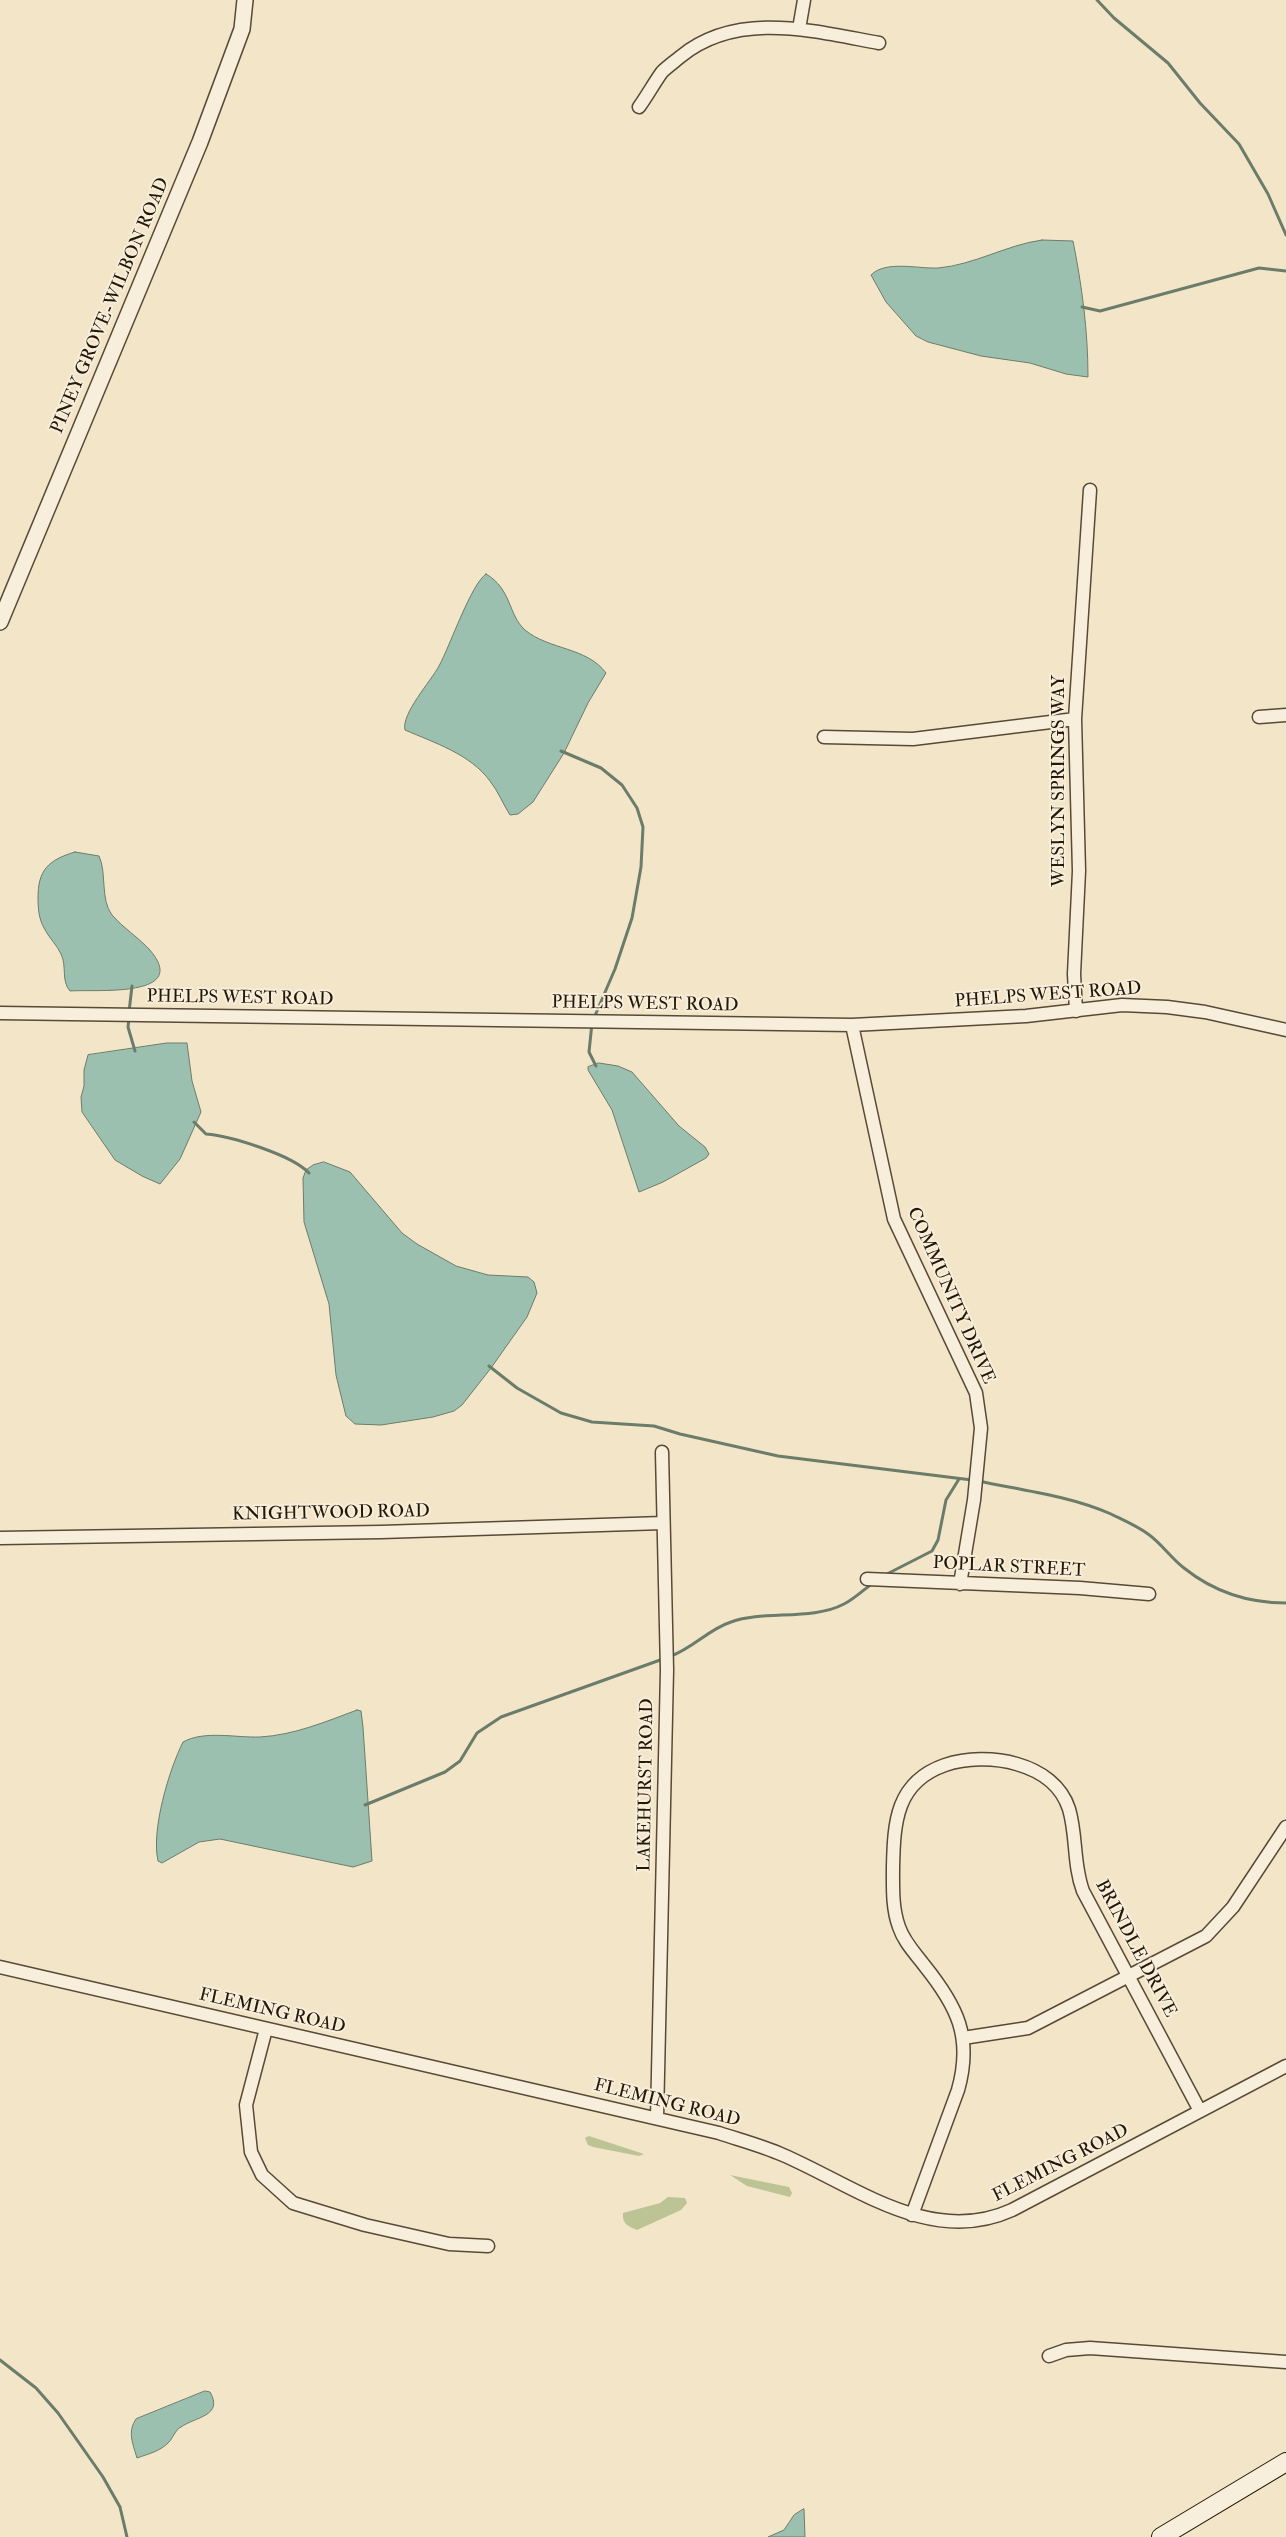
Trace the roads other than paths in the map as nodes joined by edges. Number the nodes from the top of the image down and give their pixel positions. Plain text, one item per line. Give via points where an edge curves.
1 (245, 0) edge
2 (804, 0) edge
3 (799, 29) junction
4 (879, 43) dead end
5 (639, 107) dead end
6 (1090, 490) dead end
7 (0, 622) edge
8 (1286, 714) edge
9 (1259, 717) dead end
10 (1075, 720) junction
11 (824, 737) dead end
12 (1076, 1011) junction
13 (0, 1013) edge
14 (852, 1025) junction
15 (1286, 1030) edge
16 (662, 1452) dead end
17 (663, 1523) junction
18 (0, 1538) edge
19 (867, 1579) dead end
20 (960, 1584) junction
21 (1149, 1594) dead end
22 (1285, 1829) edge
23 (0, 1967) edge
24 (1129, 1977) junction
25 (266, 2029) junction
26 (963, 2038) junction
27 (1286, 2066) edge
28 (1200, 2111) junction
29 (657, 2118) junction
30 (912, 2215) junction
31 (488, 2246) dead end
32 (1050, 2356) dead end
33 (1286, 2362) edge
34 (1286, 2462) edge
35 (1161, 2537) edge

1 - 7 street, PINEY GROVE-WILBON ROAD via 242,29 200,142
2 - 3 street
3 - 4 street
3 - 5 street via 758,27 726,33 693,47 663,71
6 - 10 street, WESLYN SPRINGS WAY
8 - 9 street
10 - 11 street via 913,739
10 - 12 street, WESLYN SPRINGS WAY via 1079,871 1074,974
12 - 14 street, PHELPS WEST ROAD
12 - 15 street, PHELPS WEST ROAD via 1122,1005 1167,1007
13 - 14 street, PHELPS WEST ROAD
14 - 20 street, COMMUNITY DRIVE via 894,1219 976,1393 981,1428 974,1500
16 - 17 street, LAKEHURST ROAD
17 - 18 street, KNIGHTWOOD ROAD via 381,1532
17 - 29 street, LAKEHURST ROAD via 667,1670
19 - 20 street, POPLAR STREET
20 - 21 street, POPLAR STREET
22 - 24 street via 1220,1923 1190,1945
23 - 25 street, FLEMING ROAD
24 - 26 street via 1028,2028
24 - 26 street, BRINDLE DRIVE via 1078,1876 1072,1820 1059,1790 1036,1770 1011,1762 945,1765 927,1774 902,1800 894,1827 894,1912 902,1935 951,2002
24 - 28 street, BRINDLE DRIVE
25 - 29 street, FLEMING ROAD
25 - 31 street via 246,2105 251,2152 262,2175 293,2203 365,2225 449,2244
26 - 30 street, BRINDLE DRIVE via 958,2090
27 - 28 street, FLEMING ROAD
28 - 30 street, FLEMING ROAD via 997,2217 962,2223
29 - 30 street, FLEMING ROAD via 719,2133 783,2155
32 - 33 street via 1066,2350 1090,2348
34 - 35 main road

